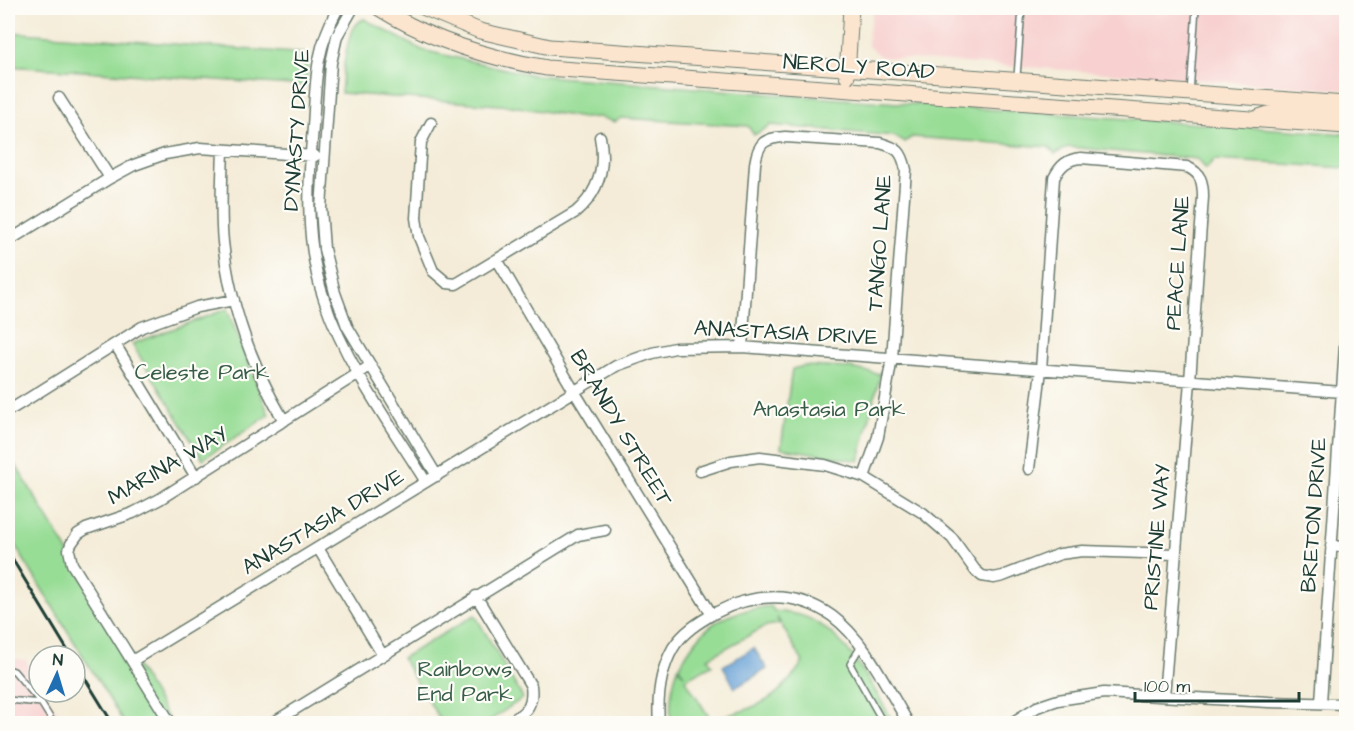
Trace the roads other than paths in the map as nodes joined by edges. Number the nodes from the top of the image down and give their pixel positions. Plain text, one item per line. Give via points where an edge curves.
1 (338, 8) edge
2 (353, 8) edge
3 (379, 8) edge
4 (424, 8) edge
5 (851, 8) edge
6 (1022, 8) edge
7 (1196, 8) edge
8 (847, 67) junction
9 (1017, 79) junction
10 (846, 88) junction
11 (1190, 93) junction
12 (916, 94) junction
13 (59, 99) dead end
14 (1347, 104) edge
15 (1347, 115) edge
16 (1211, 116) junction
17 (1254, 119) junction
18 (431, 123) dead end
19 (1347, 126) edge
20 (600, 137) dead end
21 (223, 150) junction
22 (311, 156) junction
23 (324, 157) junction
24 (110, 178) junction
25 (8, 241) edge
26 (498, 261) junction
27 (234, 300) junction
28 (1347, 331) edge
29 (115, 344) junction
30 (742, 347) junction
31 (892, 358) junction
32 (370, 366) junction
33 (1041, 370) junction
34 (359, 373) junction
35 (1190, 381) junction
36 (574, 391) junction
37 (1342, 392) junction
38 (8, 408) edge
39 (284, 421) junction
40 (1029, 469) dead end
41 (700, 471) dead end
42 (437, 476) junction
43 (196, 477) junction
44 (864, 477) junction
45 (426, 482) junction
46 (605, 530) dead end
47 (1331, 546) junction
48 (1347, 547) edge
49 (318, 548) junction
50 (1175, 554) junction
51 (476, 596) junction
52 (712, 615) junction
53 (861, 646) junction
54 (382, 654) junction
55 (132, 661) junction
56 (8, 669) edge
57 (27, 686) edge
58 (1164, 696) junction
59 (8, 700) edge
60 (27, 701) edge
61 (1321, 702) junction
62 (42, 704) edge
63 (1347, 704) edge
64 (54, 723) edge
65 (171, 723) edge
66 (271, 723) edge
67 (507, 723) edge
68 (659, 723) edge
69 (884, 723) edge
70 (909, 723) edge
71 (1010, 723) edge

1 - 22 street, DYNASTY DRIVE via 326,30 318,59
2 - 23 street, DYNASTY DRIVE via 337,36 331,63
3 - 10 street, NEROLY ROAD via 474,51 547,68
4 - 8 street, NEROLY ROAD via 480,31 550,46
5 - 8 street
6 - 9 lane
7 - 11 lane
8 - 9 street, NEROLY ROAD
8 - 10 street
9 - 11 street, NEROLY ROAD
9 - 12 street via 1010,91 932,86
10 - 12 street, NEROLY ROAD
11 - 14 street, NEROLY ROAD
11 - 16 street
12 - 16 street, NEROLY ROAD
13 - 24 street
15 - 17 street via 1280,110
16 - 17 street, NEROLY ROAD
17 - 19 street, NEROLY ROAD
18 - 26 street via 421,142 416,218 433,271 447,283 456,284
20 - 26 street via 599,182 585,204
21 - 22 street
21 - 24 street via 200,148 165,154
21 - 27 street via 223,240
22 - 23 street
22 - 34 street, DYNASTY DRIVE via 309,207 323,297
23 - 32 street, DYNASTY DRIVE via 324,249 347,326
24 - 25 street
26 - 36 street, BRANDY STREET
27 - 29 street via 196,307 142,327
27 - 39 street via 266,389
28 - 37 street, BRETON DRIVE
29 - 38 street
29 - 43 street
30 - 31 street, ANASTASIA DRIVE
30 - 31 street, TANGO LANE via 757,153 765,141 772,138 880,143 903,156 906,170
30 - 36 street, ANASTASIA DRIVE via 675,348 652,353 616,366
31 - 33 street, ANASTASIA DRIVE
31 - 44 street, TANGO LANE via 878,437
32 - 34 street, MARINA WAY
32 - 42 street, DYNASTY DRIVE
33 - 35 street, ANASTASIA DRIVE
33 - 35 street, PEACE LANE via 1054,178 1068,161 1087,158 1187,167 1201,178 1203,197
33 - 40 street
34 - 39 street, MARINA WAY
34 - 45 street, DYNASTY DRIVE
35 - 37 street, ANASTASIA DRIVE
35 - 50 street, PRISTINE WAY
36 - 42 street, ANASTASIA DRIVE
36 - 52 street, BRANDY STREET
37 - 47 street, BRETON DRIVE
39 - 43 street, MARINA WAY
41 - 44 street via 760,457 825,465
42 - 45 street, ANASTASIA DRIVE
43 - 55 street, MARINA WAY via 133,513 86,529 71,544 72,564
44 - 50 street via 923,513 952,538 982,576 1004,576 1060,554 1082,551
45 - 49 street, ANASTASIA DRIVE
46 - 51 street via 578,535
47 - 48 street
47 - 61 street, BRETON DRIVE
49 - 54 street
49 - 55 street, ANASTASIA DRIVE
50 - 58 street, PRISTINE WAY
51 - 54 street
51 - 67 street via 531,686 531,703
52 - 53 street via 752,598 804,603 833,618
52 - 68 street via 689,630 674,648 658,693
53 - 69 lane via 850,664
53 - 70 street
54 - 66 street
55 - 65 street, MARINA WAY
56 - 57 lane
58 - 61 street
58 - 71 street via 1084,695 1037,707
59 - 60 lane
61 - 63 street
62 - 64 lane

